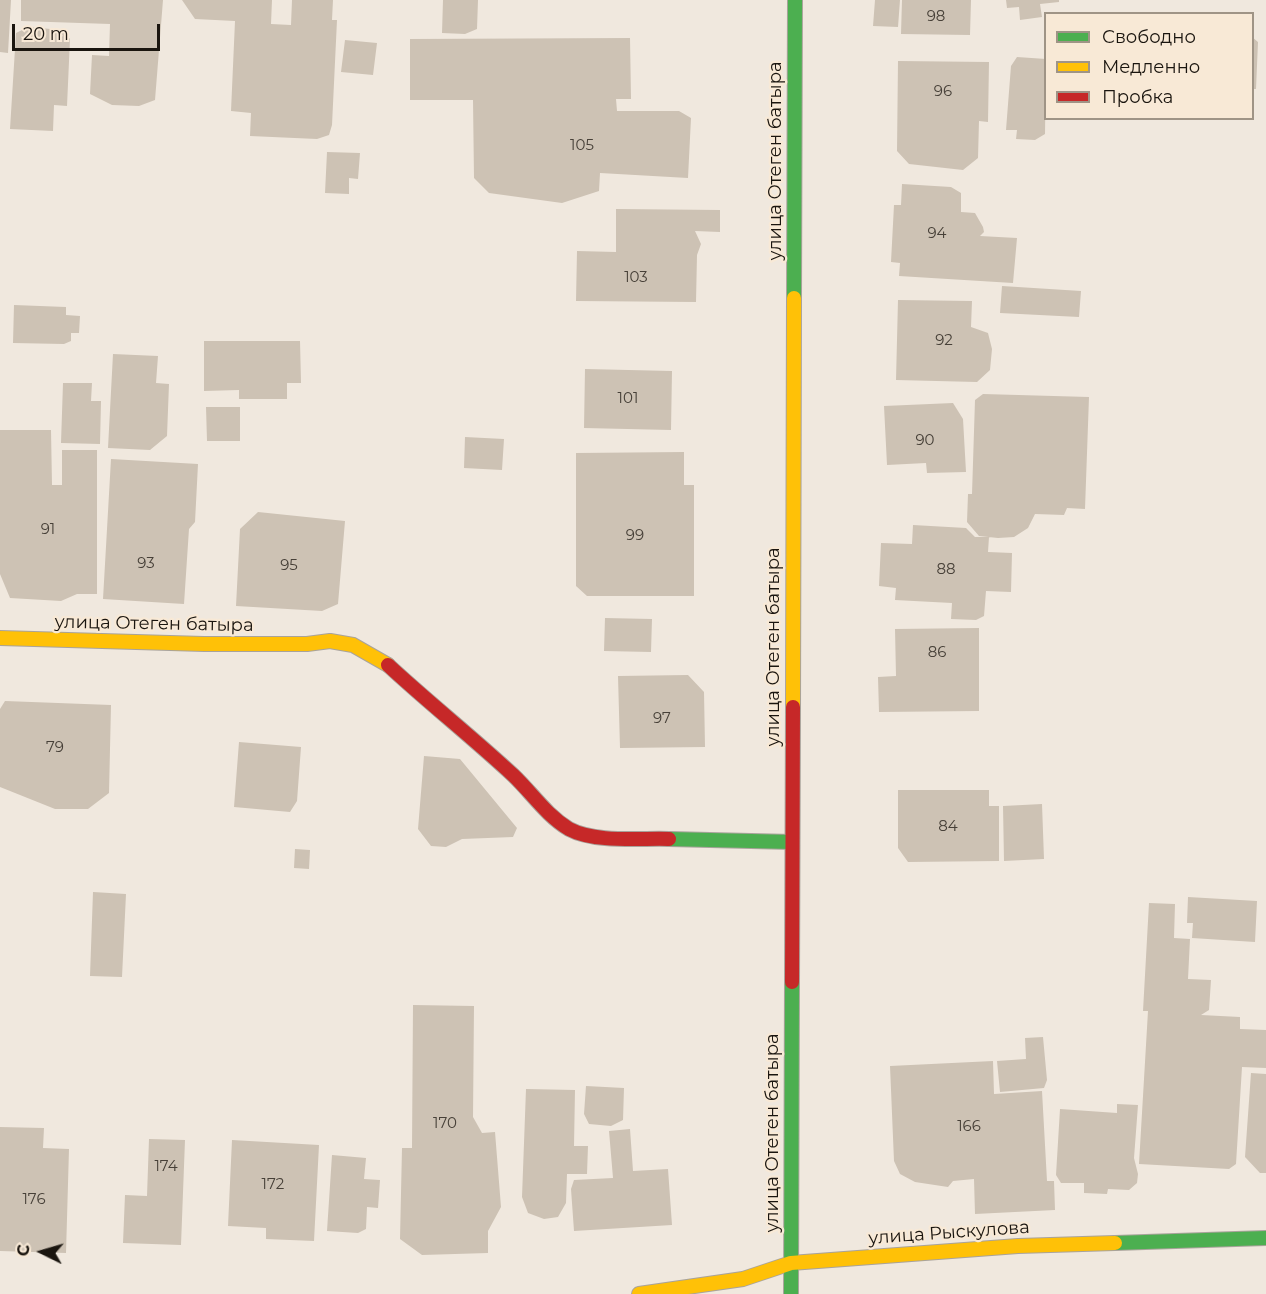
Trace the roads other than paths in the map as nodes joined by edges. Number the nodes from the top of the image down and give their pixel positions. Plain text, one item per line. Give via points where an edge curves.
1 (795, 0) edge
2 (0, 638) edge
3 (792, 842) junction
4 (1266, 1238) edge
5 (791, 1263) junction
6 (639, 1294) edge
7 (791, 1294) edge

1 - 3 street, улица Отеген батыра
2 - 3 street, улица Отеген батыра via 204,644 330,641 353,645 384,661 570,829 594,837
3 - 5 street, улица Отеген батыра
4 - 5 street, улица Рыскулова via 1018,1246
5 - 6 street, улица Рыскулова via 743,1279
5 - 7 street, улица Отеген батыра

